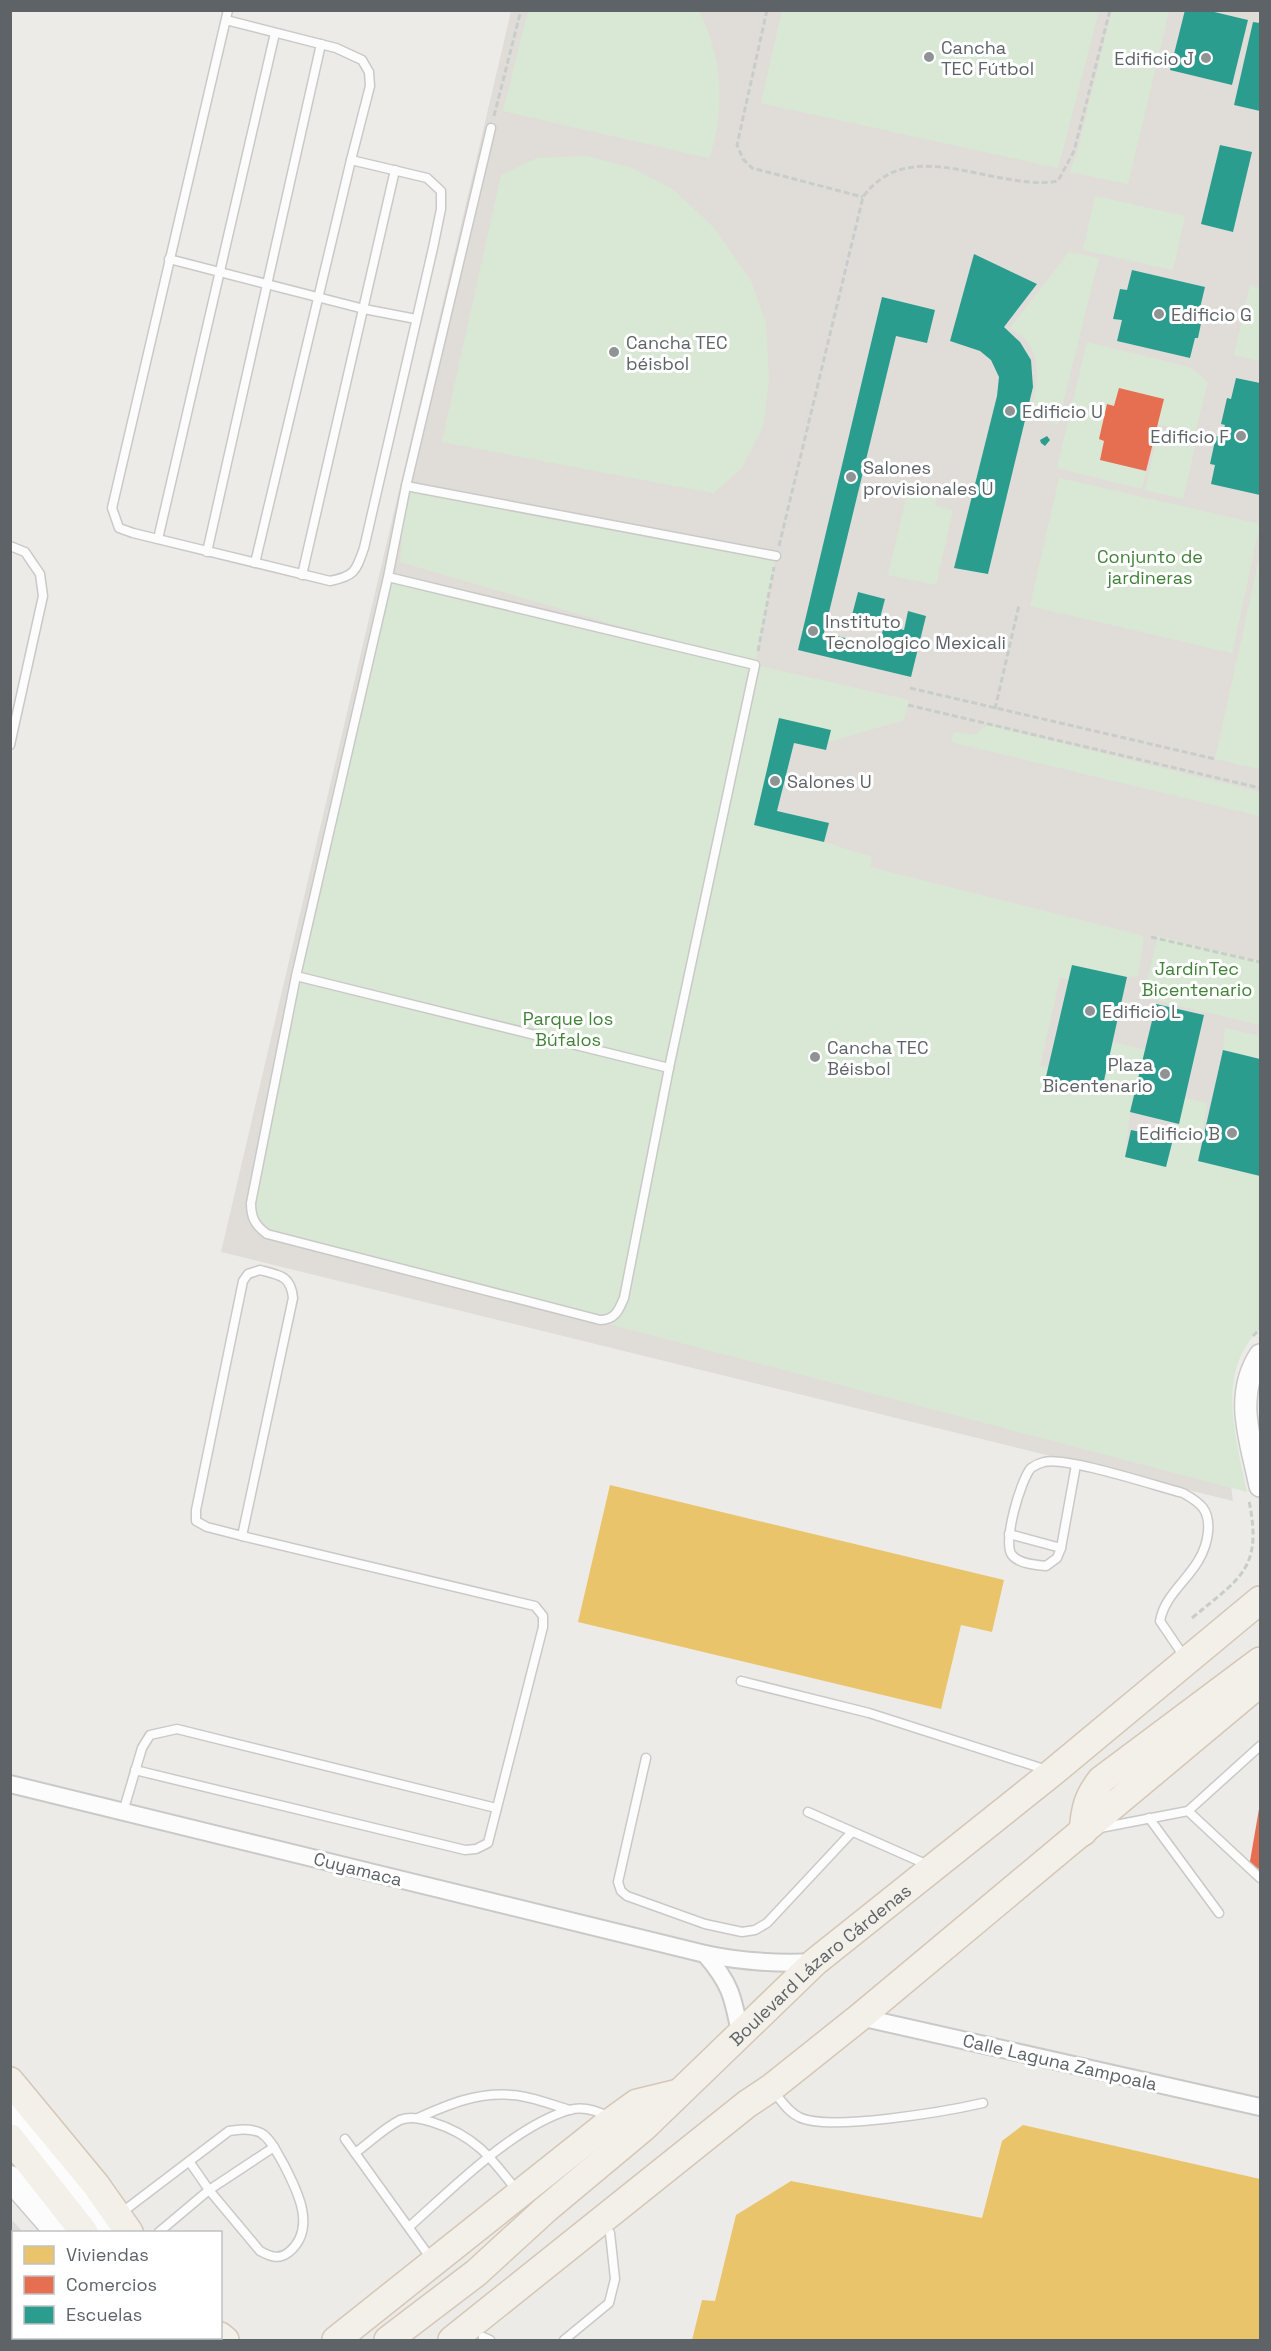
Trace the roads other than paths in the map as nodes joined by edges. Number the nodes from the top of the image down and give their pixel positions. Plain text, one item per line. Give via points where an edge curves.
1 (227, 15) edge
2 (275, 33) junction
3 (321, 44) junction
4 (491, 128) road end
5 (351, 160) junction
6 (395, 170) junction
7 (169, 258) junction
8 (220, 271) junction
9 (267, 284) junction
10 (318, 297) junction
11 (364, 309) junction
12 (416, 319) junction
13 (406, 486) junction
14 (158, 539) junction
15 (10, 546) edge
16 (207, 552) junction
17 (776, 556) road end
18 (255, 563) junction
19 (302, 575) junction
20 (388, 577) junction
21 (10, 745) edge
22 (296, 976) junction
23 (669, 1068) junction
24 (1260, 1354) edge
25 (1076, 1465) junction
26 (1259, 1476) edge
27 (1009, 1534) junction
28 (242, 1536) junction
29 (1061, 1548) junction
30 (1260, 1600) edge
31 (1186, 1661) junction
32 (1260, 1681) edge
33 (741, 1682) dead end
34 (1260, 1746) edge
35 (646, 1758) dead end
36 (135, 1770) junction
37 (1053, 1772) junction
38 (10, 1784) edge
39 (496, 1808) junction
40 (1188, 1811) junction
41 (123, 1812) junction
42 (808, 1812) dead end
43 (1149, 1818) junction
44 (852, 1832) junction
45 (1083, 1832) junction
46 (934, 1868) junction
47 (1259, 1879) edge
48 (1220, 1913) dead end
49 (705, 1954) junction
50 (815, 1962) junction
51 (860, 2017) junction
52 (740, 2033) junction
53 (10, 2081) edge
54 (771, 2088) junction
55 (679, 2093) junction
56 (983, 2103) dead end
57 (1260, 2107) edge
58 (570, 2110) junction
59 (10, 2115) edge
60 (418, 2118) junction
61 (614, 2120) junction
62 (10, 2138) edge
63 (345, 2139) dead end
64 (274, 2147) junction
65 (355, 2153) junction
66 (490, 2156) junction
67 (189, 2162) junction
68 (660, 2175) junction
69 (10, 2178) edge
70 (209, 2190) junction
71 (519, 2194) junction
72 (117, 2227) edge
73 (409, 2227) junction
74 (56, 2231) edge
75 (83, 2231) edge
76 (160, 2231) edge
77 (610, 2233) junction
78 (434, 2263) junction
79 (358, 2322) junction
80 (484, 2339) edge
81 (314, 2340) edge
82 (336, 2340) edge
83 (388, 2340) edge
84 (452, 2340) edge
85 (564, 2340) edge

1 - 2 lane
1 - 7 lane
2 - 3 lane
2 - 8 lane
3 - 5 lane via 362,60 369,72 370,86
3 - 9 lane
4 - 13 lane
5 - 6 lane
5 - 10 lane
6 - 11 lane
6 - 12 lane via 427,178 441,191 441,209
7 - 8 lane
7 - 14 lane via 112,508 119,528
8 - 9 lane
8 - 14 lane
9 - 10 lane
9 - 16 lane
10 - 11 lane
10 - 18 lane
11 - 12 lane
11 - 19 lane
12 - 19 lane via 356,571 330,581
13 - 17 lane
13 - 20 lane
14 - 16 lane
15 - 21 lane via 25,552 40,574 43,596
16 - 18 lane
18 - 19 lane
20 - 22 lane
20 - 23 lane via 755,665
22 - 23 lane
22 - 23 lane via 251,1203 254,1222 267,1234 600,1320 614,1316 624,1298
24 - 26 street via 1247,1382 1245,1397
25 - 27 lane via 1044,1461 1032,1467 1022,1484
25 - 29 lane
25 - 31 lane via 1183,1493 1204,1508 1209,1520 1207,1542 1198,1564 1168,1600 1160,1621
27 - 29 lane
27 - 29 lane via 1010,1553 1027,1563 1051,1564
28 - 28 lane via 294,1298 292,1286 283,1276 260,1270 248,1274 243,1281 196,1510 196,1521
28 - 39 lane via 535,1606 543,1616 543,1627
30 - 31 main road, Boulevard Lázaro Cárdenas
31 - 37 main road, Boulevard Lázaro Cárdenas
32 - 45 main road
33 - 37 lane via 869,1713
34 - 40 lane
35 - 44 lane via 618,1881 621,1891 640,1902 705,1924 742,1932 755,1930 767,1923
36 - 39 lane via 141,1748 150,1735 177,1729
36 - 39 lane via 465,1850 488,1843
36 - 41 lane
37 - 46 main road, Boulevard Lázaro Cárdenas
38 - 41 street, Cuyamaca
40 - 43 lane
40 - 47 lane
41 - 49 street, Cuyamaca
42 - 44 lane
43 - 45 lane
43 - 48 lane
44 - 46 lane
45 - 51 main road
46 - 50 main road, Boulevard Lázaro Cárdenas
49 - 50 street, Cuyamaca via 750,1962
49 - 52 street via 724,1976
50 - 52 main road, Boulevard Lázaro Cárdenas
51 - 54 main road
51 - 57 street, Calle Laguna Zampoala
52 - 55 main road, Boulevard Lázaro Cárdenas
53 - 72 main road via 96,2185
54 - 56 lane via 798,2117 811,2121 945,2112
54 - 68 main road
55 - 61 main road via 637,2103
55 - 83 main road, Boulevard Lázaro Cárdenas via 476,2273
58 - 60 lane via 514,2095 489,2095 463,2099
58 - 61 lane via 594,2109
58 - 66 lane
59 - 72 main road
60 - 65 lane via 402,2119
60 - 66 lane via 452,2128
61 - 71 main road
62 - 75 main road
63 - 65 lane
64 - 67 lane via 262,2133 229,2131
64 - 70 lane
64 - 70 lane via 300,2197 303,2211 299,2241 280,2258 260,2252
65 - 73 lane
66 - 71 lane
66 - 73 lane
67 - 70 lane
67 - 72 lane
68 - 77 main road
68 - 84 main road
69 - 74 main road
70 - 76 lane
71 - 78 main road
73 - 78 lane
77 - 80 main road
77 - 85 lane via 615,2279 609,2303
78 - 79 main road
79 - 81 main road
79 - 82 main road

